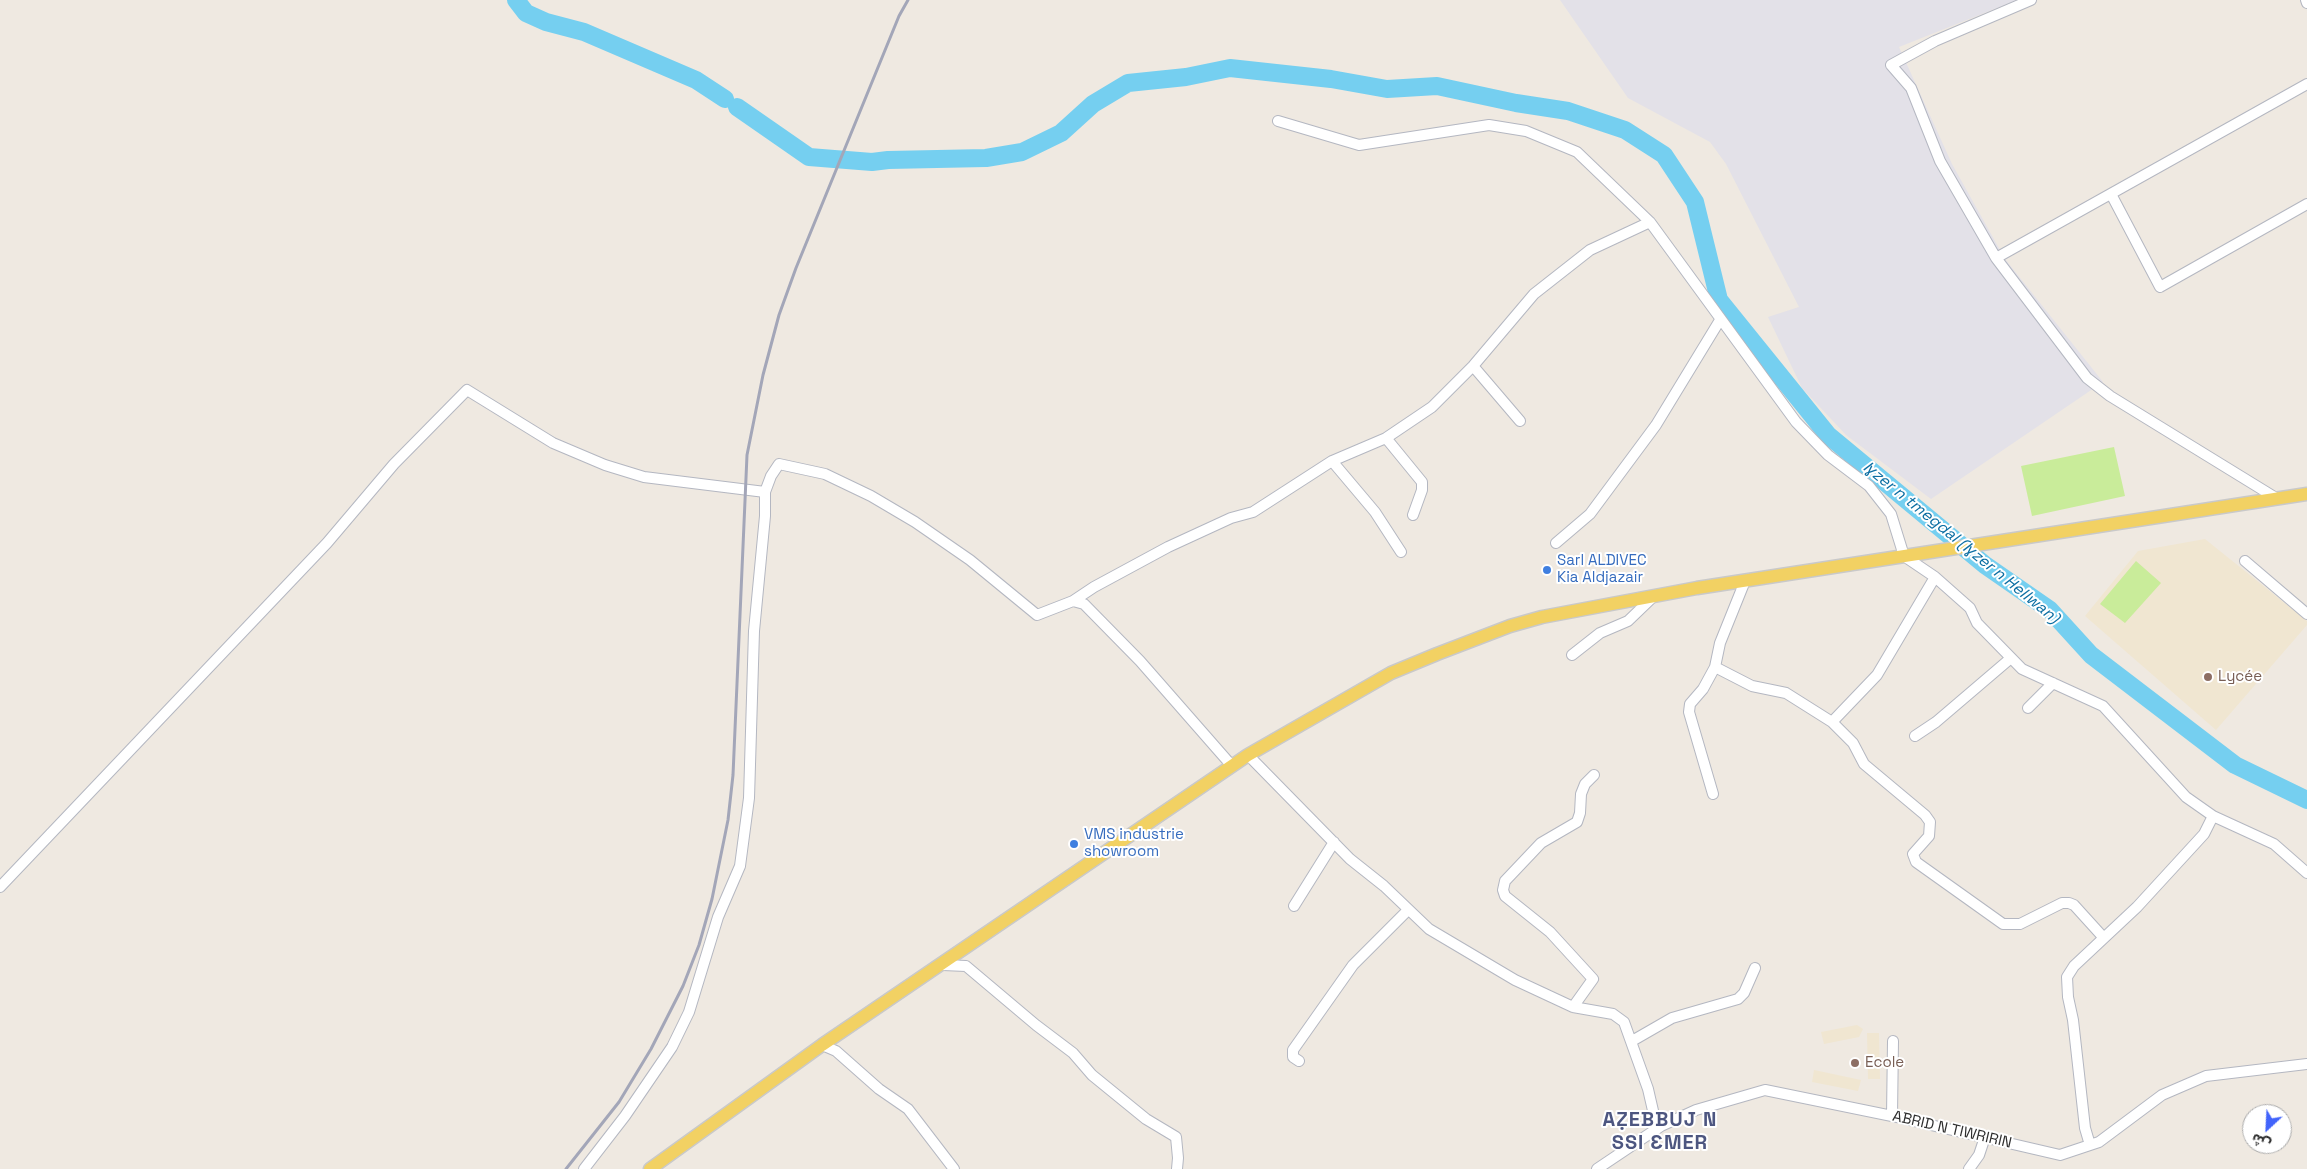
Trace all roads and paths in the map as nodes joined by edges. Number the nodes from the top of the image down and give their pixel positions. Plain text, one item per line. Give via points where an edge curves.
1 (2031, 0) edge
2 (2307, 84) edge
3 (1278, 121) dead end
4 (2111, 194) junction
5 (2307, 204) edge
6 (1650, 222) junction
7 (1996, 258) junction
8 (1720, 320) junction
9 (1473, 366) junction
10 (1520, 421) dead end
11 (1386, 438) junction
12 (1332, 461) junction
13 (765, 492) junction
14 (2307, 494) edge
15 (2276, 498) junction
16 (1414, 515) dead end
17 (1556, 543) dead end
18 (1401, 552) dead end
19 (1904, 556) junction
20 (2245, 561) dead end
21 (1935, 577) junction
22 (1745, 581) junction
23 (1654, 596) junction
24 (1073, 601) junction
25 (2307, 614) edge
26 (1572, 655) dead end
27 (2011, 658) junction
28 (1715, 667) junction
29 (2053, 683) junction
30 (2028, 708) dead end
31 (1832, 722) junction
32 (1915, 736) dead end
33 (1248, 755) junction
34 (1232, 766) junction
35 (1594, 775) dead end
36 (1713, 794) dead end
37 (2212, 816) junction
38 (1334, 842) junction
39 (2307, 873) edge
40 (0, 887) edge
41 (1294, 906) dead end
42 (1408, 910) junction
43 (2103, 937) junction
44 (943, 964) junction
45 (1755, 968) dead end
46 (1573, 1006) junction
47 (1632, 1041) junction
48 (1893, 1041) dead end
49 (822, 1045) junction
50 (1299, 1062) dead end
51 (2307, 1064) edge
52 (1892, 1116) junction
53 (1657, 1128) junction
54 (1985, 1137) junction
55 (2090, 1146) junction
56 (584, 1169) edge
57 (650, 1169) edge
58 (954, 1169) edge
59 (1177, 1169) edge
60 (1596, 1169) edge
61 (1969, 1169) edge

1 - 7 street via 1935,41 1891,64 1911,88 1940,161
2 - 4 street
3 - 6 street via 1359,145 1489,125 1526,130 1577,152
4 - 5 street via 2160,287
4 - 7 street
6 - 8 street
6 - 9 street via 1590,250 1534,294
7 - 15 street via 2087,378 2110,396
8 - 17 street via 1656,425 1590,514
8 - 19 street via 1796,422 1828,455 1869,486 1892,514
9 - 10 street
9 - 11 street via 1432,407
11 - 12 street
11 - 16 street via 1422,482
12 - 18 street via 1375,512
12 - 24 street via 1253,512 1231,518 1168,548
13 - 24 street via 779,464 825,474 915,522 970,560 1037,615
13 - 40 street via 644,477 605,465 553,443 467,390 394,464 327,543
13 - 56 street via 754,631 749,798 740,866 718,918 689,1012 672,1047
14 - 15 main road
15 - 19 main road
19 - 21 street
19 - 22 main road
20 - 25 street
21 - 27 street via 1970,608 1976,623
21 - 31 street via 1877,675
22 - 23 main road
22 - 28 street via 1720,643
23 - 26 street via 1628,621 1600,633
23 - 33 main road via 1542,617 1437,654 1391,673
24 - 34 street via 1084,604 1103,621
27 - 29 street via 2022,669
27 - 32 street
28 - 31 street via 1752,686 1786,693
28 - 36 street via 1690,704 1689,712
29 - 30 street
29 - 37 street via 2103,706 2186,797
31 - 43 street via 1853,743 1864,764 1930,822 1929,836 1913,854 1916,862 2003,924 2020,924 2062,903 2069,903
33 - 34 main road
33 - 38 street
34 - 44 main road
35 - 46 street via 1581,794 1577,822 1541,843 1505,882 1502,890 1505,896 1550,932 1593,979
37 - 39 street via 2274,844
37 - 43 street via 2204,834 2137,907
38 - 41 street
38 - 42 street
42 - 46 street via 1472,956
42 - 50 street via 1348,973 1293,1050 1293,1057
43 - 55 street via 2074,966 2068,978 2085,1128
44 - 49 main road
44 - 59 street via 966,966 1073,1053 1092,1075 1146,1119 1176,1137
45 - 47 street via 1744,993 1738,998 1672,1018
46 - 47 street via 1613,1014 1624,1022
47 - 53 street
48 - 52 street
49 - 57 main road
49 - 58 street via 836,1051 879,1089 908,1109
51 - 55 street, ABRID N TIWRIRIN via 2206,1076 2162,1095
52 - 53 street, ABRID N TIWRIRIN via 1765,1090 1696,1110
52 - 54 street, ABRID N TIWRIRIN
53 - 60 street, ABRID N TIWRIRIN
54 - 55 street, ABRID N TIWRIRIN via 2060,1155
54 - 61 street via 1979,1155

